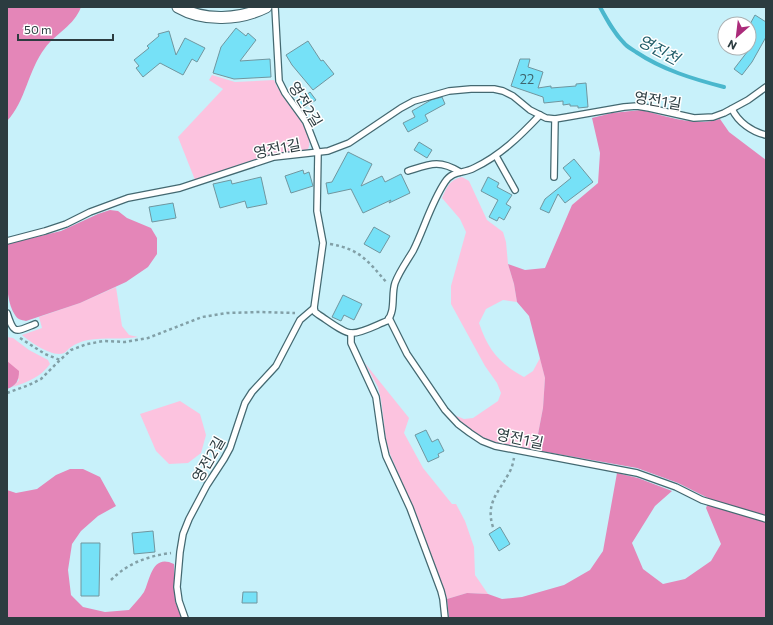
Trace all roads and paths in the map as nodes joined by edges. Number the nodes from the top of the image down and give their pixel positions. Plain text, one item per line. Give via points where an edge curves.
1 (178, 7) edge
2 (266, 7) edge
3 (275, 7) edge
4 (766, 87) edge
5 (732, 109) junction
6 (540, 115) junction
7 (555, 119) junction
8 (766, 135) edge
9 (318, 153) junction
10 (496, 156) junction
11 (408, 171) dead end
12 (460, 172) junction
13 (554, 177) dead end
14 (515, 190) dead end
15 (7, 241) edge
16 (323, 243) junction
17 (394, 290) junction
18 (314, 308) junction
19 (7, 313) edge
20 (307, 313) junction
21 (389, 318) junction
22 (35, 324) dead end
23 (12, 328) junction
24 (351, 333) junction
25 (60, 360) junction
26 (7, 393) edge
27 (516, 450) junction
28 (766, 519) edge
29 (493, 527) dead end
30 (180, 552) junction
31 (111, 580) dead end
32 (185, 618) edge
33 (445, 618) edge

1 - 2 street via 201,16 222,18 242,16
3 - 9 lane, 영전2길 via 279,81 284,93 306,122
4 - 5 lane, 영전1길
5 - 7 lane, 영전1길 via 713,117 694,118 637,106
5 - 8 lane via 747,127
6 - 7 lane, 영전1길
6 - 9 lane, 영전1길 via 503,91 471,88 449,91 401,108 349,142 333,150
6 - 10 lane via 513,143
7 - 13 lane
9 - 15 lane, 영전1길 via 274,157 180,188 128,198 66,224
9 - 16 lane, 영전2길 via 317,211
10 - 12 lane via 468,171
10 - 14 lane
11 - 12 lane via 444,164
12 - 17 lane via 445,183 395,283
16 - 17 path via 343,246 358,253
16 - 18 lane, 영전2길
17 - 21 lane
18 - 20 lane, 영전2길
18 - 24 lane via 319,315
19 - 23 lane
20 - 25 path via 227,313 202,317 148,338 87,344 71,350
20 - 30 lane, 영전2길 via 300,320 276,366 245,402 230,448 188,519
21 - 24 lane via 387,321
21 - 27 lane, 영전1길 via 407,354 445,410 458,424 482,441
22 - 23 lane via 18,331
23 - 25 path via 17,336 28,344
24 - 33 lane via 350,338 376,397 386,456 410,508 438,583
25 - 26 path via 41,379
27 - 28 lane, 영전1길 via 637,473 676,487 702,500
27 - 29 path via 510,470 491,505
30 - 31 path via 149,557 120,571
30 - 32 lane, 영전2길 via 177,587

